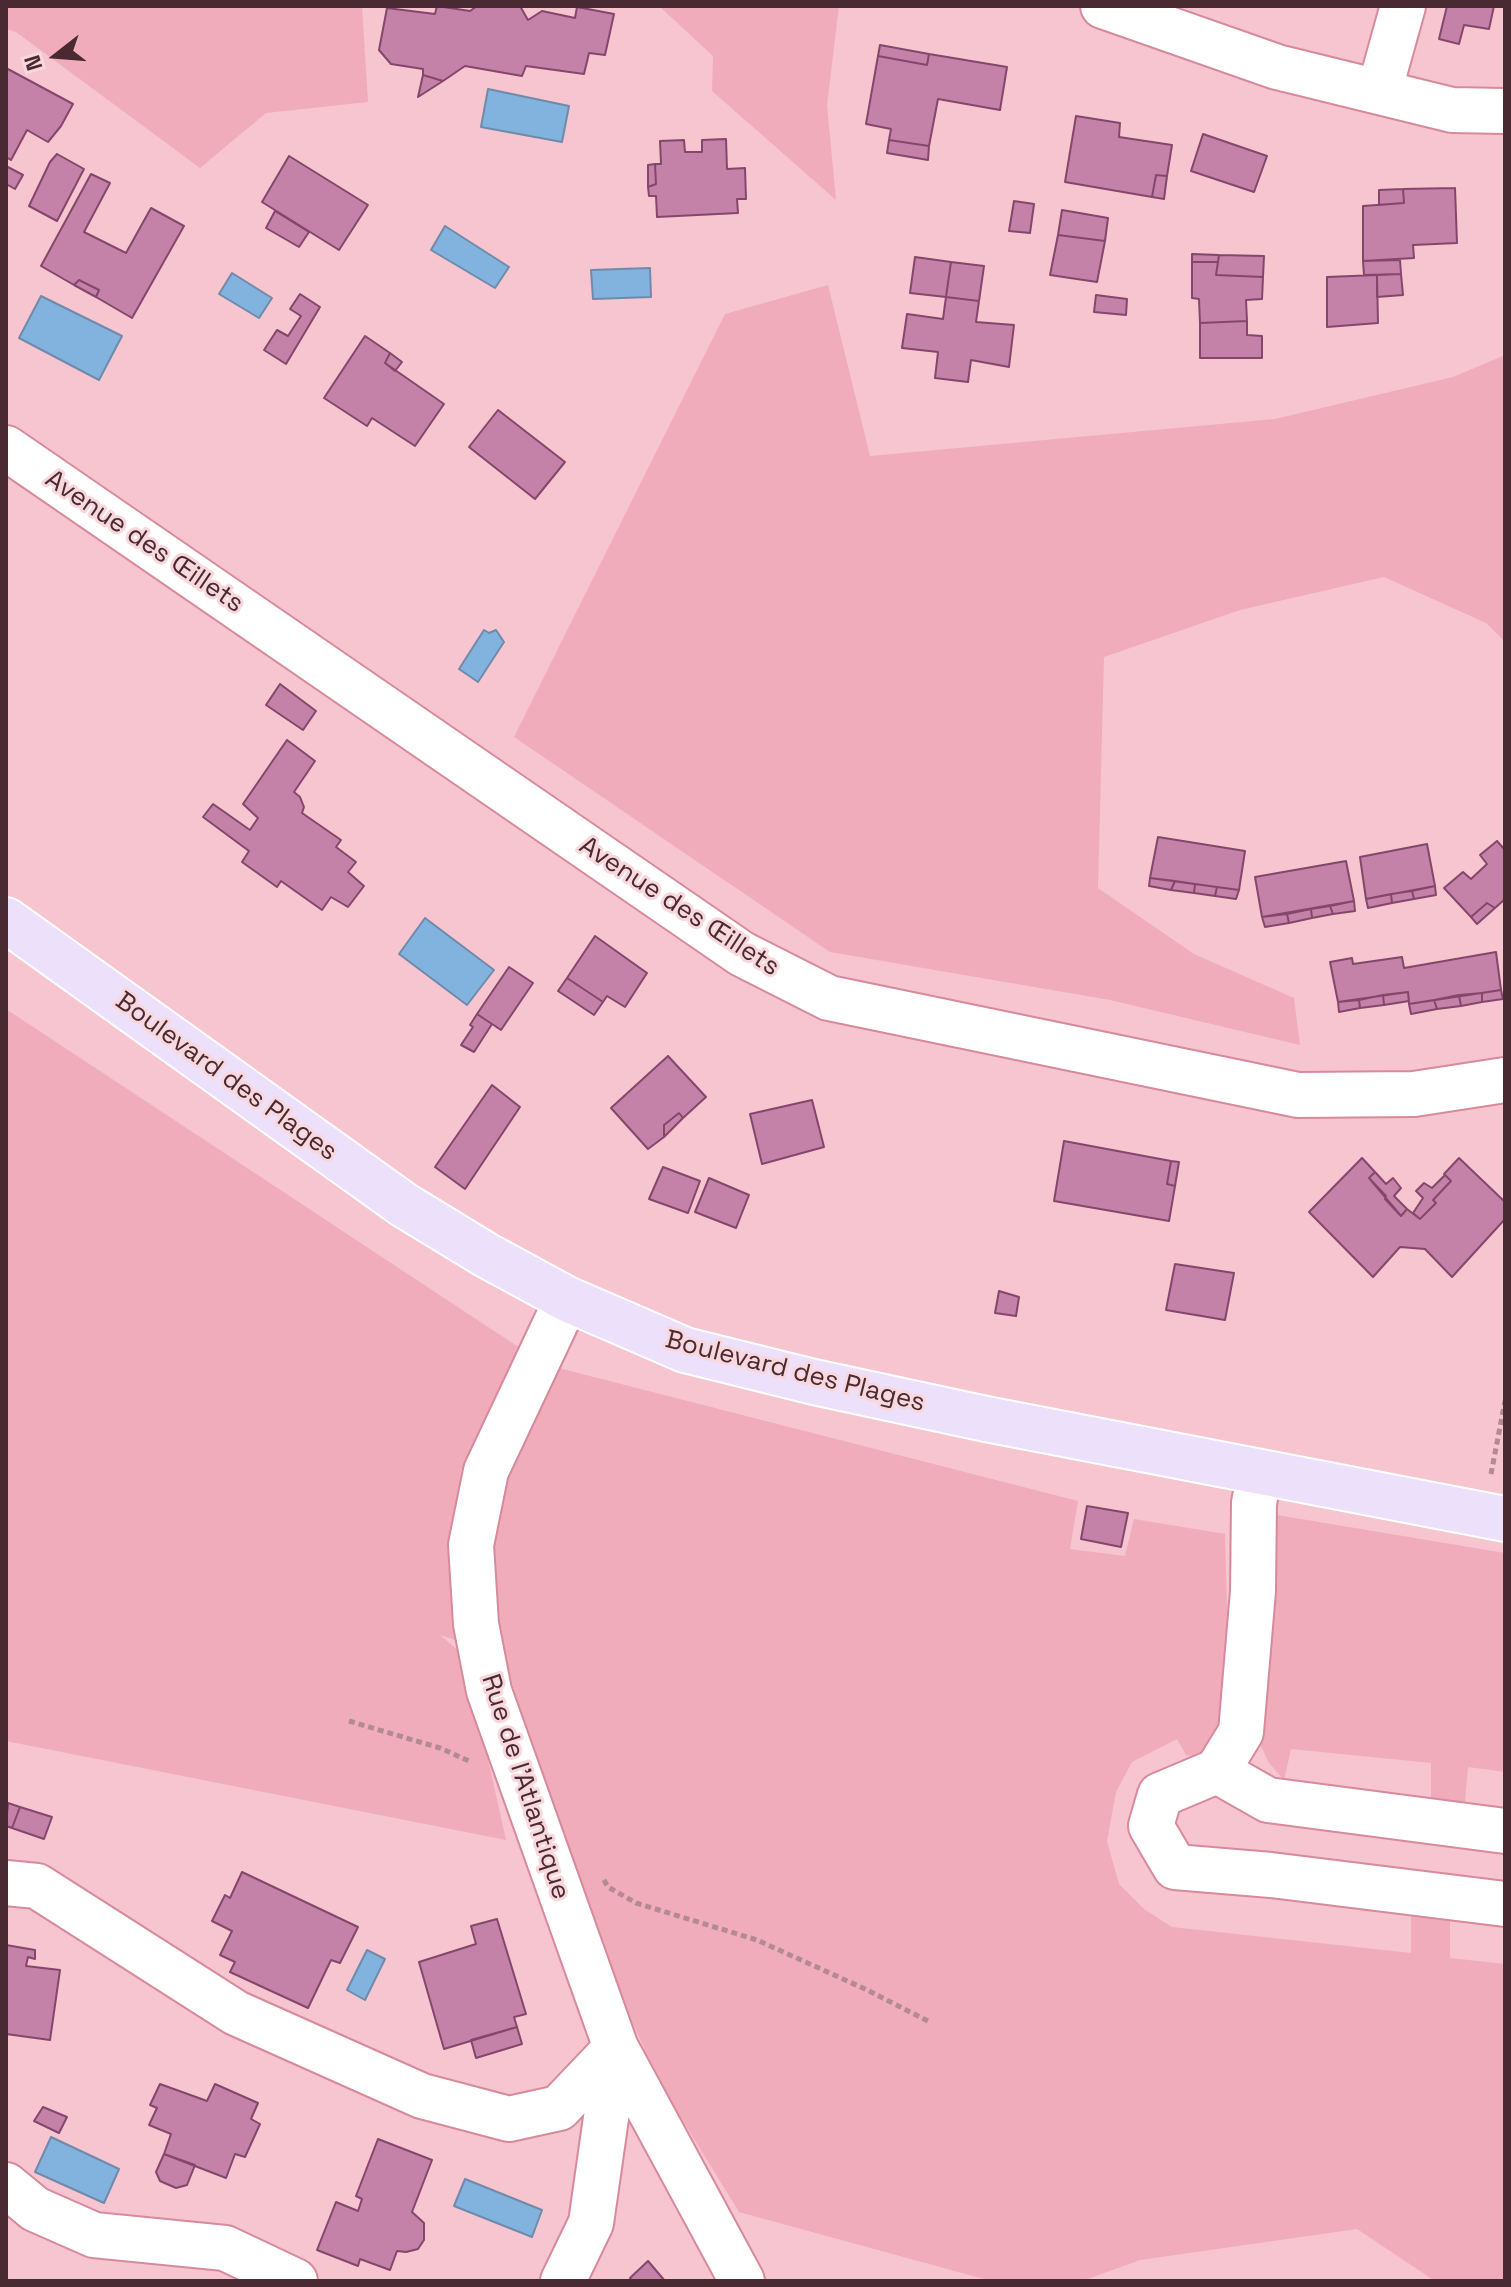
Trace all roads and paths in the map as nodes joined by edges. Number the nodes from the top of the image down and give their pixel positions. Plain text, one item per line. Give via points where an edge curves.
1 (1103, 6) edge
2 (1403, 6) edge
3 (1379, 92) junction
4 (1505, 111) edge
5 (6, 448) edge
6 (6, 920) edge
7 (1505, 1080) edge
8 (567, 1299) junction
9 (1505, 1401) edge
10 (1260, 1472) junction
11 (1494, 1517) edge
12 (349, 1721) dead end
13 (1217, 1771) junction
14 (522, 1786) junction
15 (1505, 1831) edge
16 (600, 1874) dead end
17 (6, 1883) edge
18 (1505, 1904) edge
19 (928, 2021) dead end
20 (616, 2048) junction
21 (6, 2185) edge
22 (295, 2281) edge
23 (563, 2281) edge
24 (742, 2281) edge

1 - 3 street via 1277,67
2 - 3 street
3 - 4 street via 1452,110
5 - 7 street, Avenue des Œillets via 742,954 829,998 1298,1095 1414,1094
6 - 8 main road, Boulevard des Plages via 404,1205
8 - 10 main road, Boulevard des Plages via 685,1350 986,1419
8 - 14 street, Rue de l'Atlantique via 486,1471 471,1545 476,1624 489,1691
9 - 11 path
10 - 11 main road, Boulevard des Plages
10 - 13 street via 1241,1732
12 - 14 path via 440,1748
13 - 15 street via 1268,1800
13 - 18 street via 1160,1795 1151,1826 1175,1867
14 - 20 street, Rue de l'Atlantique
16 - 19 path via 608,1887 636,1903 757,1940
17 - 20 street via 37,1886 236,2013 422,2096 509,2119 559,2108
20 - 23 street, Rue de l'Atlantique via 591,2223
20 - 24 street, Rue de l'Atlantique
21 - 22 street via 35,2209 94,2235 225,2248

